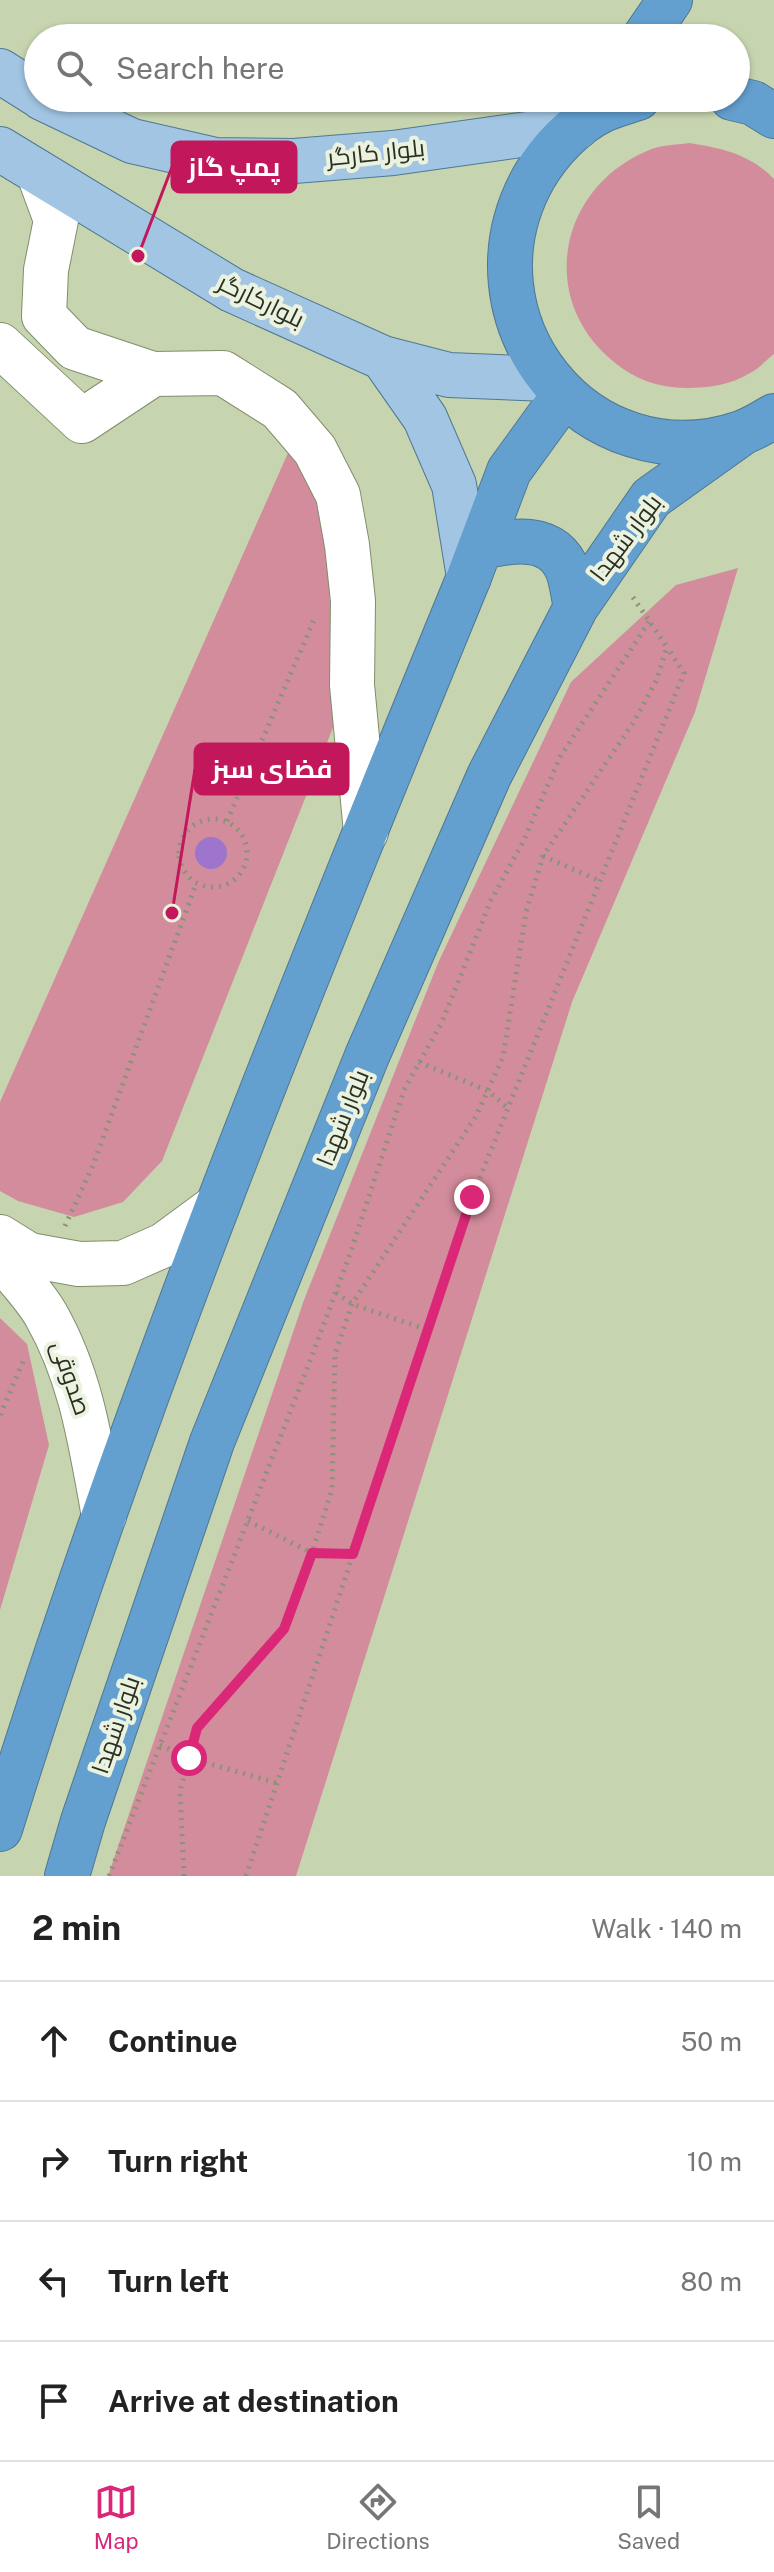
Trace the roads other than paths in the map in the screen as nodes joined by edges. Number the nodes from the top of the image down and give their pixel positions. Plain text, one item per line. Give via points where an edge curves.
1 (670, 0) edge
2 (654, 24) edge
3 (0, 71) edge
4 (24, 87) edge
5 (750, 102) edge
6 (71, 112) edge
7 (587, 112) edge
8 (601, 112) edge
9 (774, 116) edge
10 (0, 149) edge
11 (39, 174) junction
12 (46, 270) junction
13 (0, 342) edge
14 (383, 358) junction
15 (153, 374) junction
16 (556, 387) junction
17 (758, 425) edge
18 (475, 562) junction
19 (576, 607) junction
20 (366, 832) junction
21 (217, 1206) junction
22 (0, 1237) edge
23 (0, 1257) edge
24 (104, 1516) junction
25 (0, 1829) edge
26 (67, 1876) edge

1 - 2 highway
3 - 4 main road, بلوار کارگر
5 - 9 highway
6 - 7 main road, بلوار کارگر via 132,141 215,160 294,161 393,153
8 - 16 highway via 544,160 521,201 509,247 510,294 524,339
10 - 11 main road, بلوارکارگر
11 - 12 street via 56,220
11 - 14 main road, بلوارکارگر via 232,290
12 - 13 street
12 - 15 street via 44,316 75,348
13 - 15 street via 82,421
14 - 16 main road, بلوارکارگر via 449,375
14 - 18 main road via 425,418 454,485
15 - 20 street via 223,373 280,409 315,450 338,495 353,601 352,685
16 - 17 highway via 603,423 647,439 695,442
16 - 18 highway via 509,471
17 - 19 highway, بلوار شهدا via 651,498
18 - 19 highway via 511,540 532,541 555,551 567,569
18 - 20 highway
19 - 26 highway, بلوار شهدا via 489,776 367,1056 223,1414
20 - 21 highway
21 - 22 street via 164,1245 123,1263 79,1264 29,1255
21 - 24 highway
23 - 24 street, صدوقی via 44,1312 76,1380
24 - 25 highway

